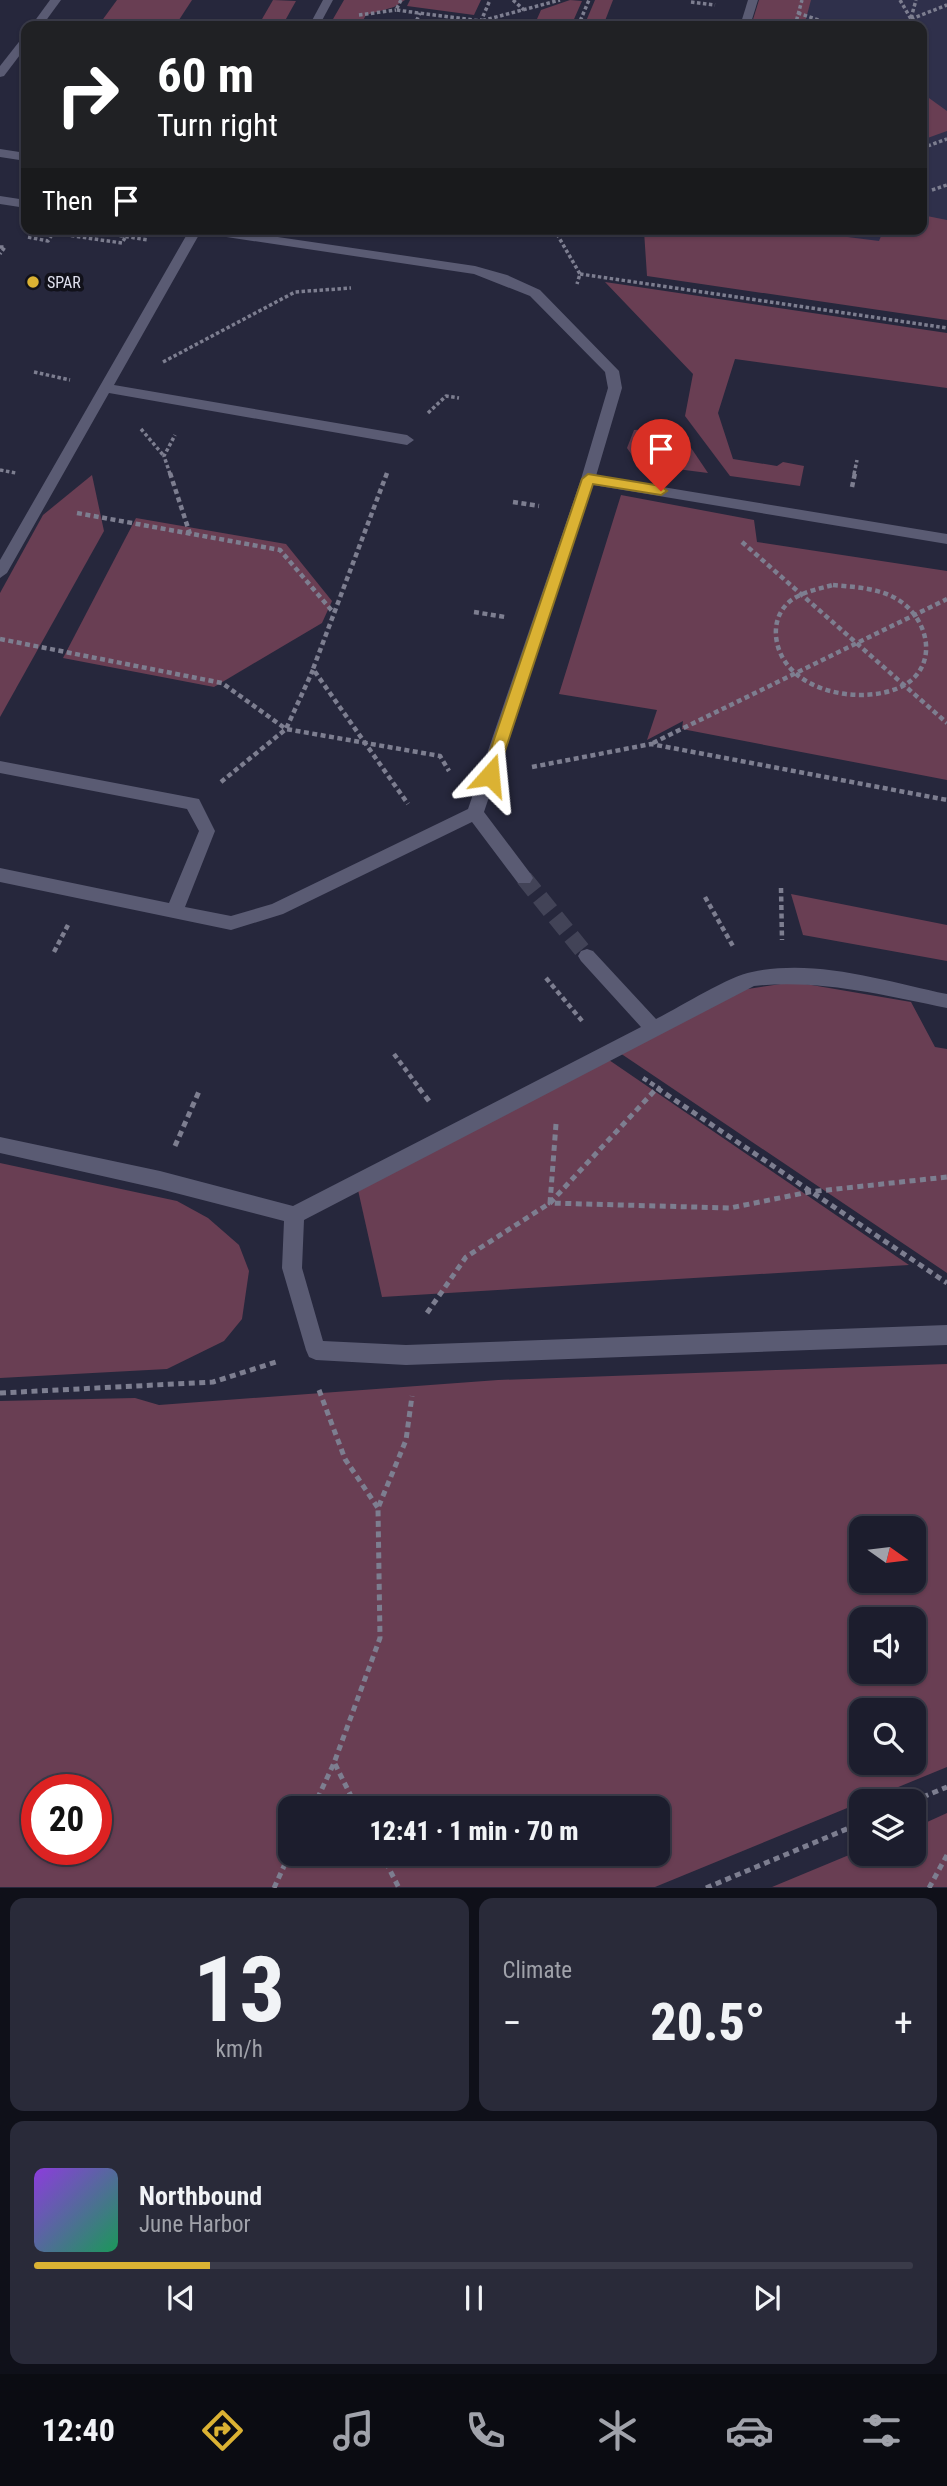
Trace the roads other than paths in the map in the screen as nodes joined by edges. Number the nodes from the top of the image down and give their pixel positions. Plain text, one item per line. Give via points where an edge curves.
1 (56, 0) edge
2 (328, 0) edge
3 (753, 0) edge
4 (40, 21) edge
5 (317, 21) edge
6 (747, 21) edge
7 (21, 46) edge
8 (12, 58) junction
9 (21, 60) edge
10 (0, 74) edge
11 (0, 153) edge
12 (21, 154) edge
13 (0, 200) edge
14 (21, 203) edge
15 (193, 235) edge
16 (237, 235) edge
17 (106, 388) junction
18 (407, 440) dead end
19 (588, 479) junction
20 (947, 539) edge
21 (0, 573) edge
22 (0, 767) edge
23 (475, 813) junction
24 (0, 875) edge
25 (524, 878) tunnel mouth
26 (175, 911) junction
27 (587, 956) tunnel mouth
28 (947, 1001) edge
29 (653, 1028) junction
30 (0, 1145) edge
31 (294, 1215) junction
32 (947, 1335) edge

1 - 4 street
2 - 5 street
3 - 6 street
7 - 8 street
8 - 9 street
8 - 10 street
11 - 12 street
13 - 14 street
15 - 17 street
16 - 19 street via 475,271 535,293 612,371 615,388
17 - 18 street
17 - 21 street
19 - 20 street
19 - 23 street
22 - 26 street via 193,804 207,831
23 - 25 street
23 - 26 street via 277,909 231,923
24 - 26 street
27 - 29 street
28 - 29 street via 828,977 782,974 751,979
29 - 31 street
30 - 31 street
31 - 32 street via 292,1268 316,1350 406,1355

